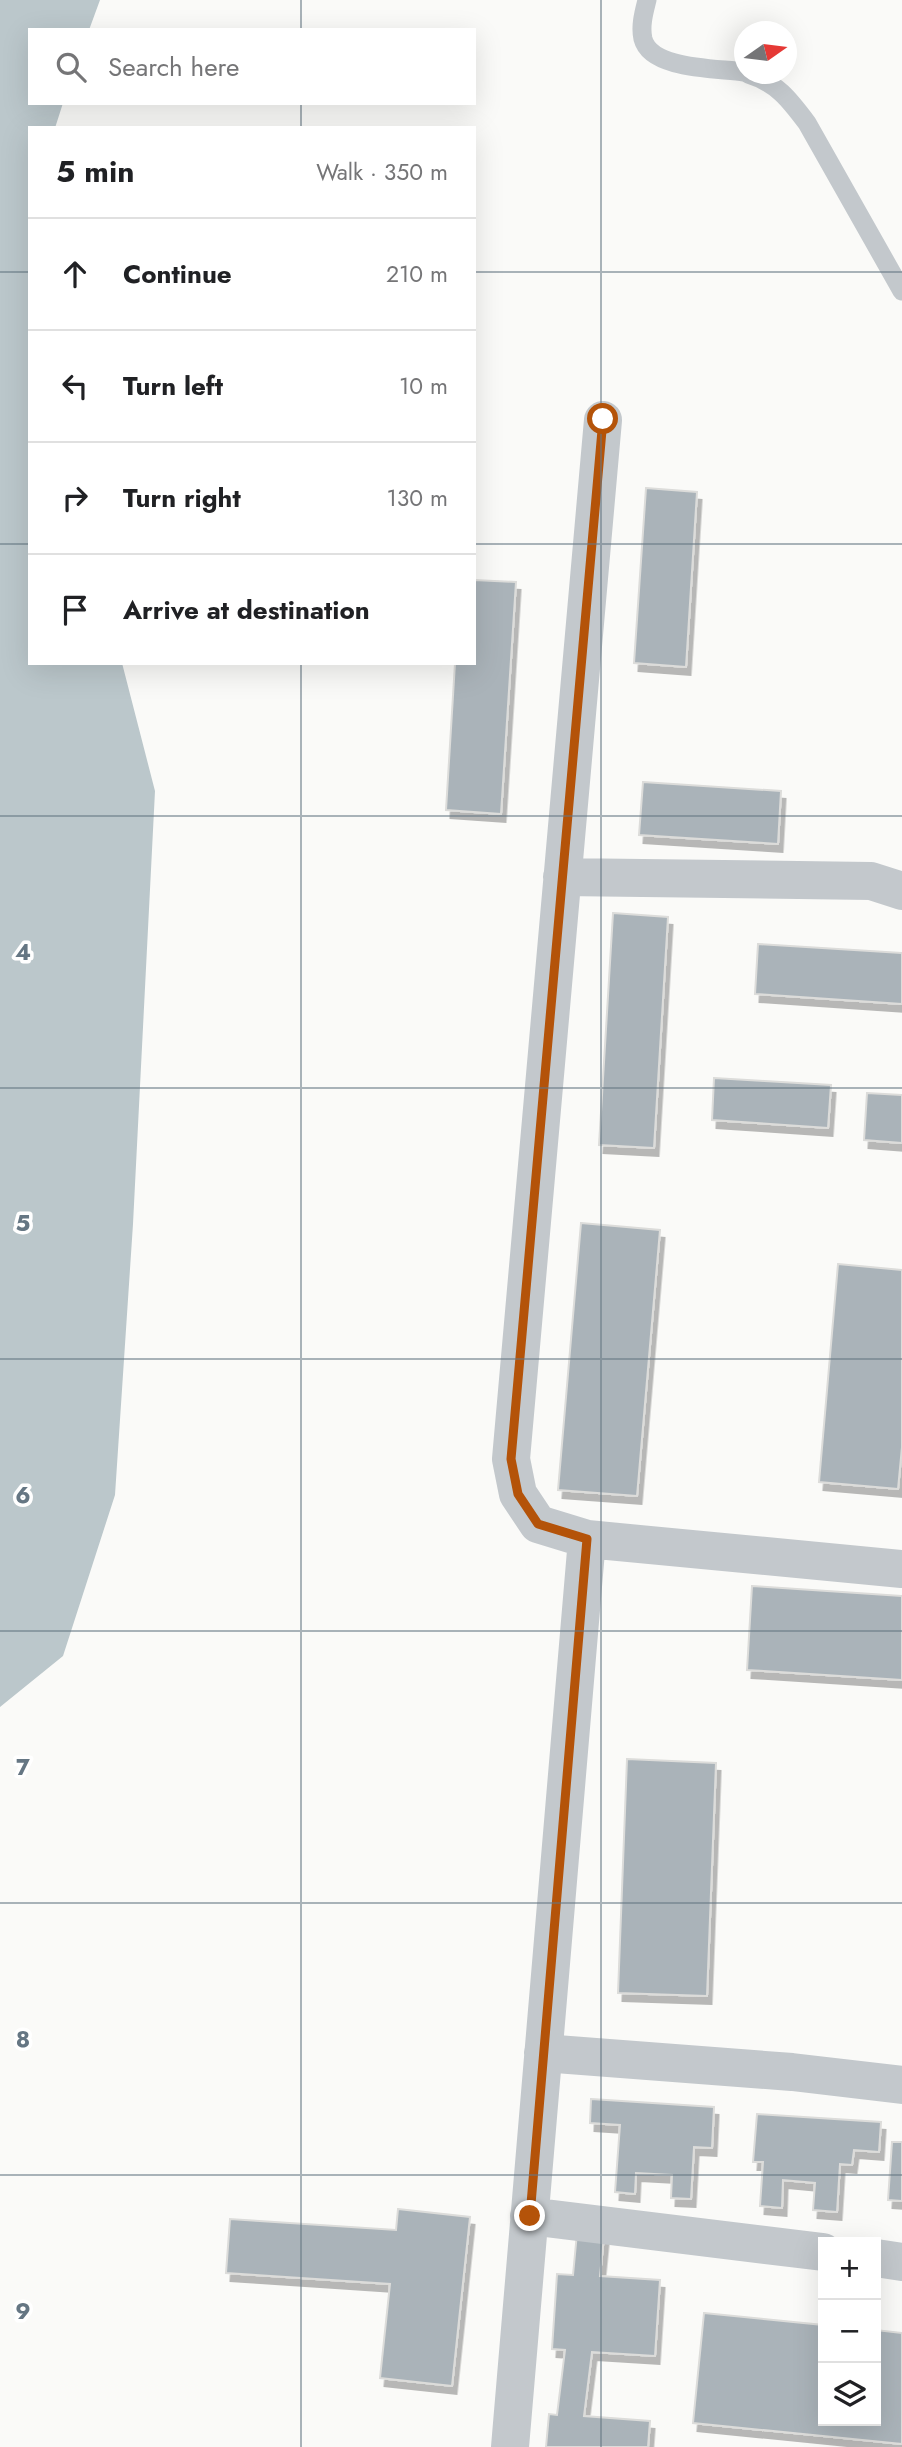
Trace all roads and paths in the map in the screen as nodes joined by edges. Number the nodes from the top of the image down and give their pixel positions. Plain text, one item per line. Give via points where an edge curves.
1 (647, 0) edge
2 (734, 71) edge
3 (772, 84) edge
4 (902, 291) edge
5 (603, 419) dead end
6 (562, 877) junction
7 (902, 891) edge
8 (587, 1539) junction
9 (902, 1569) edge
10 (544, 2053) junction
11 (902, 2085) edge
12 (530, 2216) junction
13 (818, 2251) edge
14 (881, 2259) edge
15 (902, 2262) edge
16 (510, 2447) edge

1 - 2 lane via 643,40 652,54 669,62
3 - 4 lane via 807,122
5 - 6 street
6 - 7 street via 871,881
6 - 8 street via 511,1459 518,1494 538,1524
8 - 9 street
8 - 10 street
10 - 11 street
10 - 12 street
12 - 13 street
12 - 16 street
14 - 15 street

